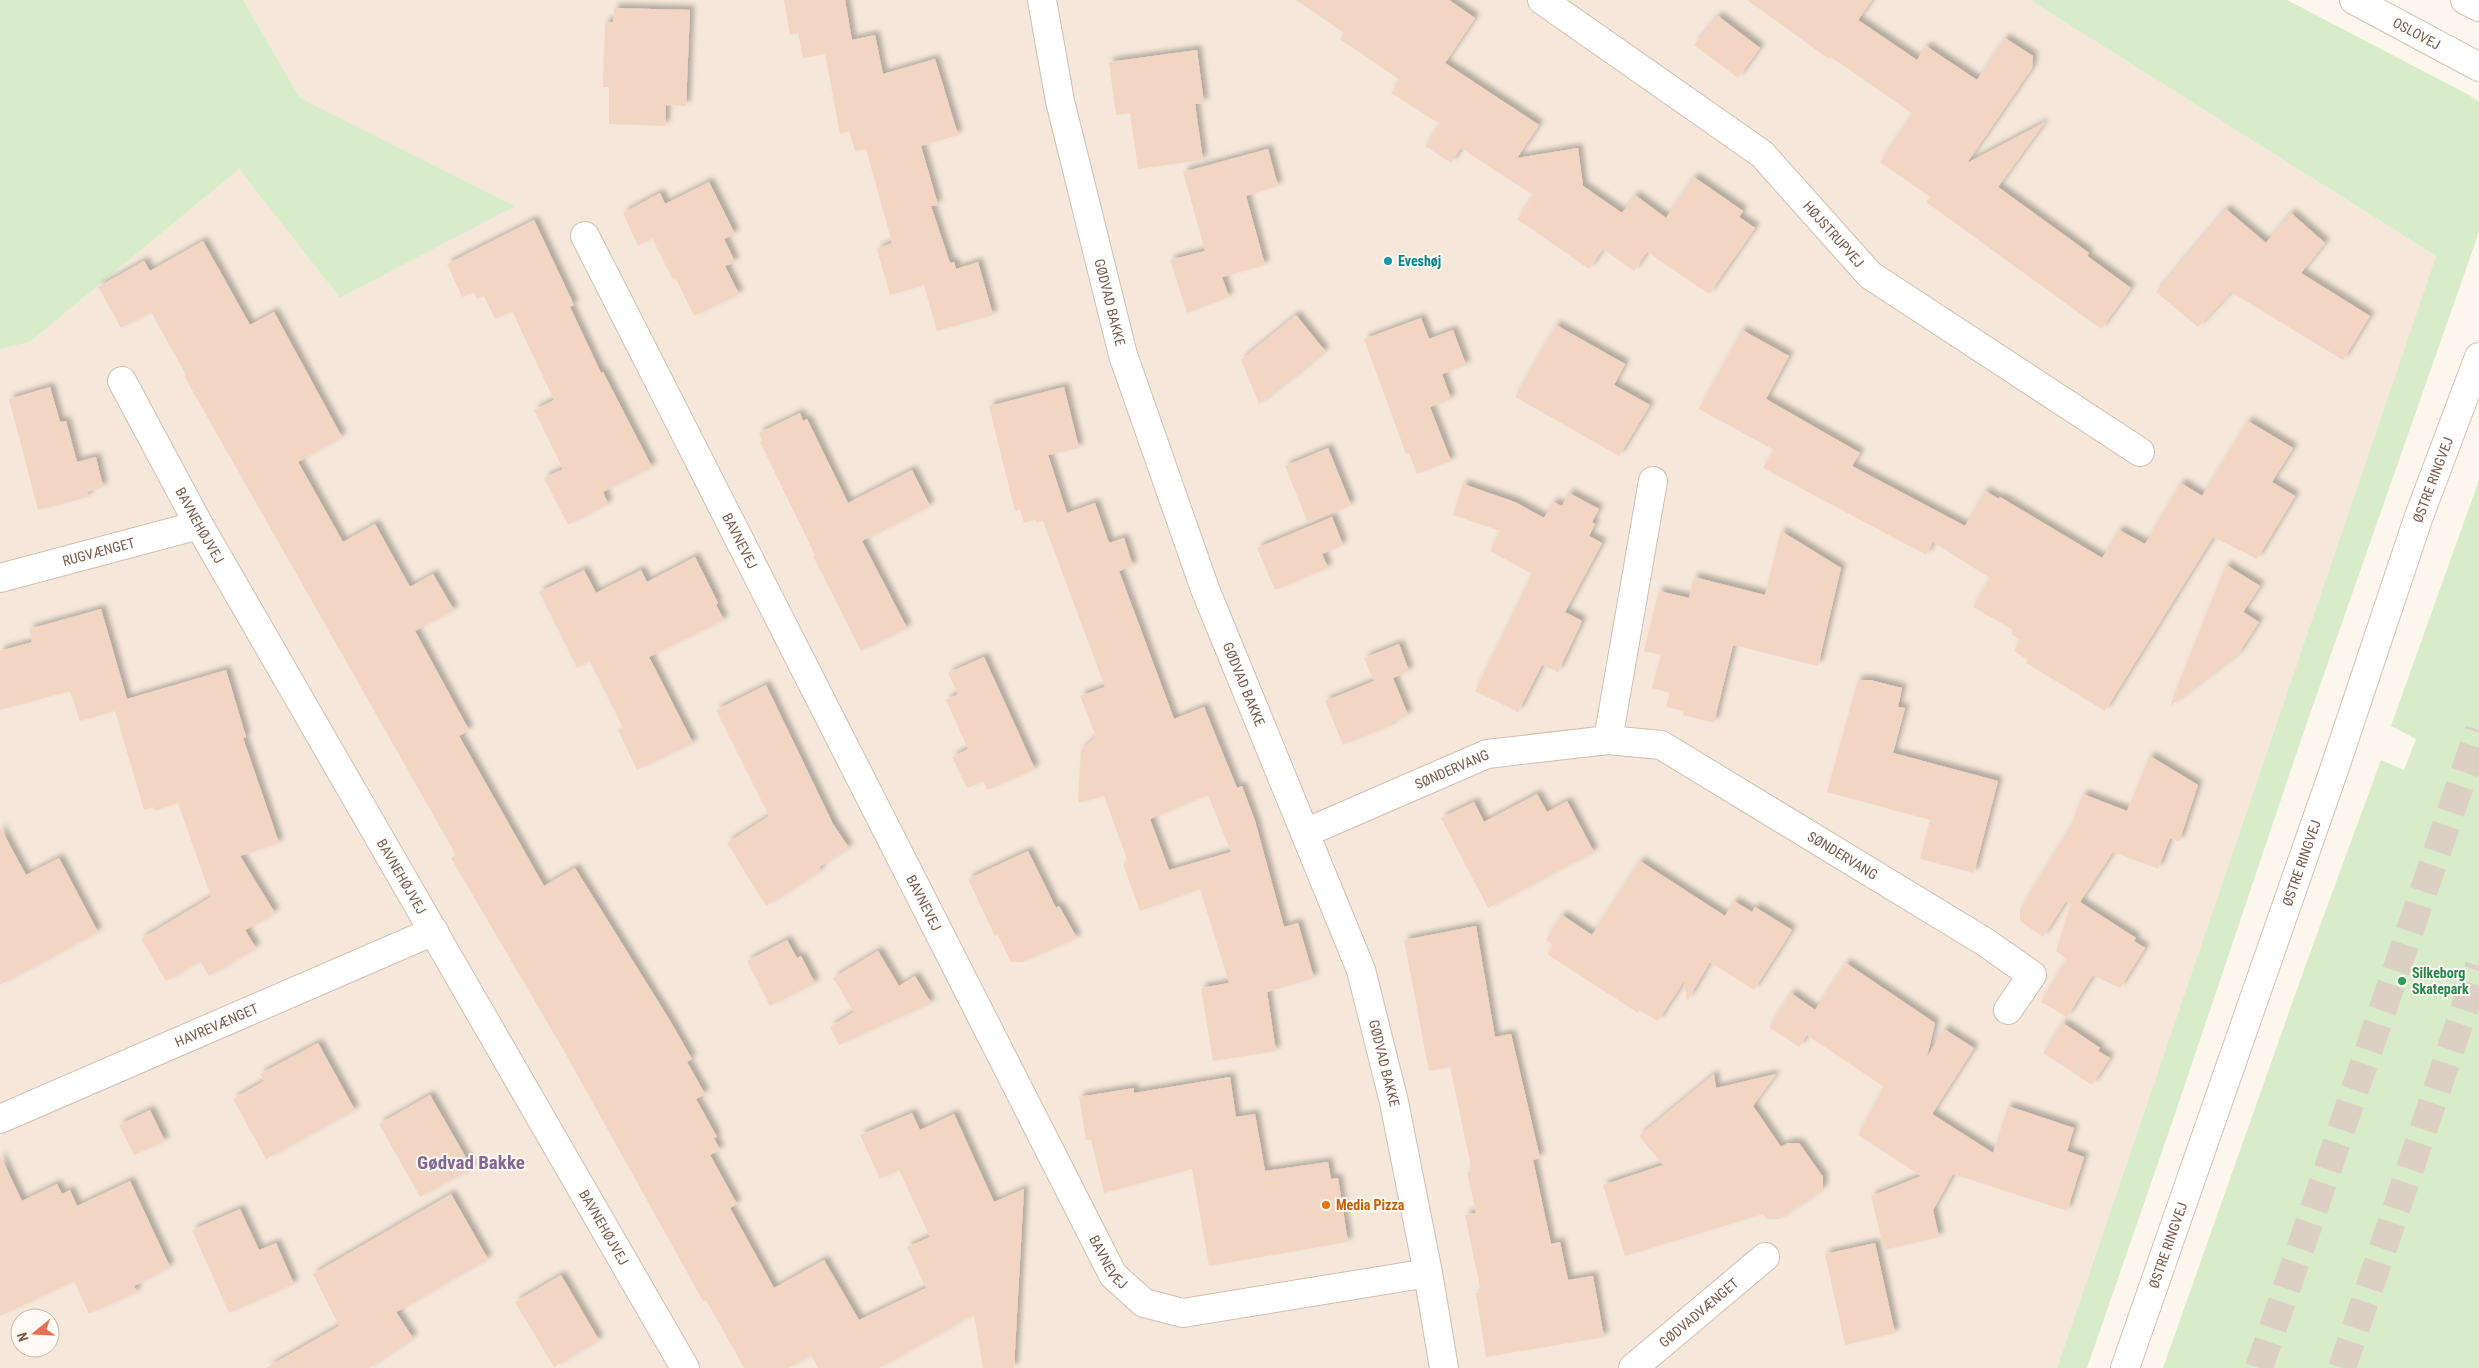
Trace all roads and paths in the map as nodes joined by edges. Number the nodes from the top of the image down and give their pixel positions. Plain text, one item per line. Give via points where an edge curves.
1 (1042, 0) edge
2 (1542, 0) edge
3 (2354, 0) edge
4 (2465, 0) edge
5 (2479, 7) edge
6 (2479, 67) edge
7 (586, 236) dead end
8 (2479, 357) edge
9 (122, 381) dead end
10 (2140, 452) dead end
11 (1652, 481) dead end
12 (199, 525) junction
13 (0, 578) edge
14 (1608, 740) junction
15 (1305, 833) junction
16 (434, 931) junction
17 (2008, 1010) dead end
18 (0, 1119) edge
19 (1765, 1257) dead end
20 (1428, 1273) junction
21 (685, 1368) edge
22 (1444, 1368) edge
23 (1633, 1368) edge
24 (2125, 1368) edge

1 - 15 street, GØDVAD BAKKE via 1060,101 1123,355 1205,589
2 - 10 street, HØJSTRUPVEJ via 1762,154 1870,275
3 - 6 street, OSLOVEJ
4 - 5 street
7 - 20 street, BAVNEVEJ via 1113,1274 1144,1304 1184,1313
8 - 24 street, ØSTRE RINGVEJ via 2418,519
9 - 12 street, BAVNEHØJVEJ
11 - 14 street
12 - 13 street, RUGVÆNGET
12 - 16 street, BAVNEHØJVEJ
14 - 15 street, SØNDERVANG via 1487,754
14 - 17 street, SØNDERVANG via 1661,745 1985,942 2032,975
15 - 20 street, GØDVAD BAKKE via 1361,970 1394,1102
16 - 18 street, HAVREVÆNGET
16 - 21 street, BAVNEHØJVEJ
19 - 23 street, GØDVADVÆNGET
20 - 22 street, GØDVAD BAKKE

